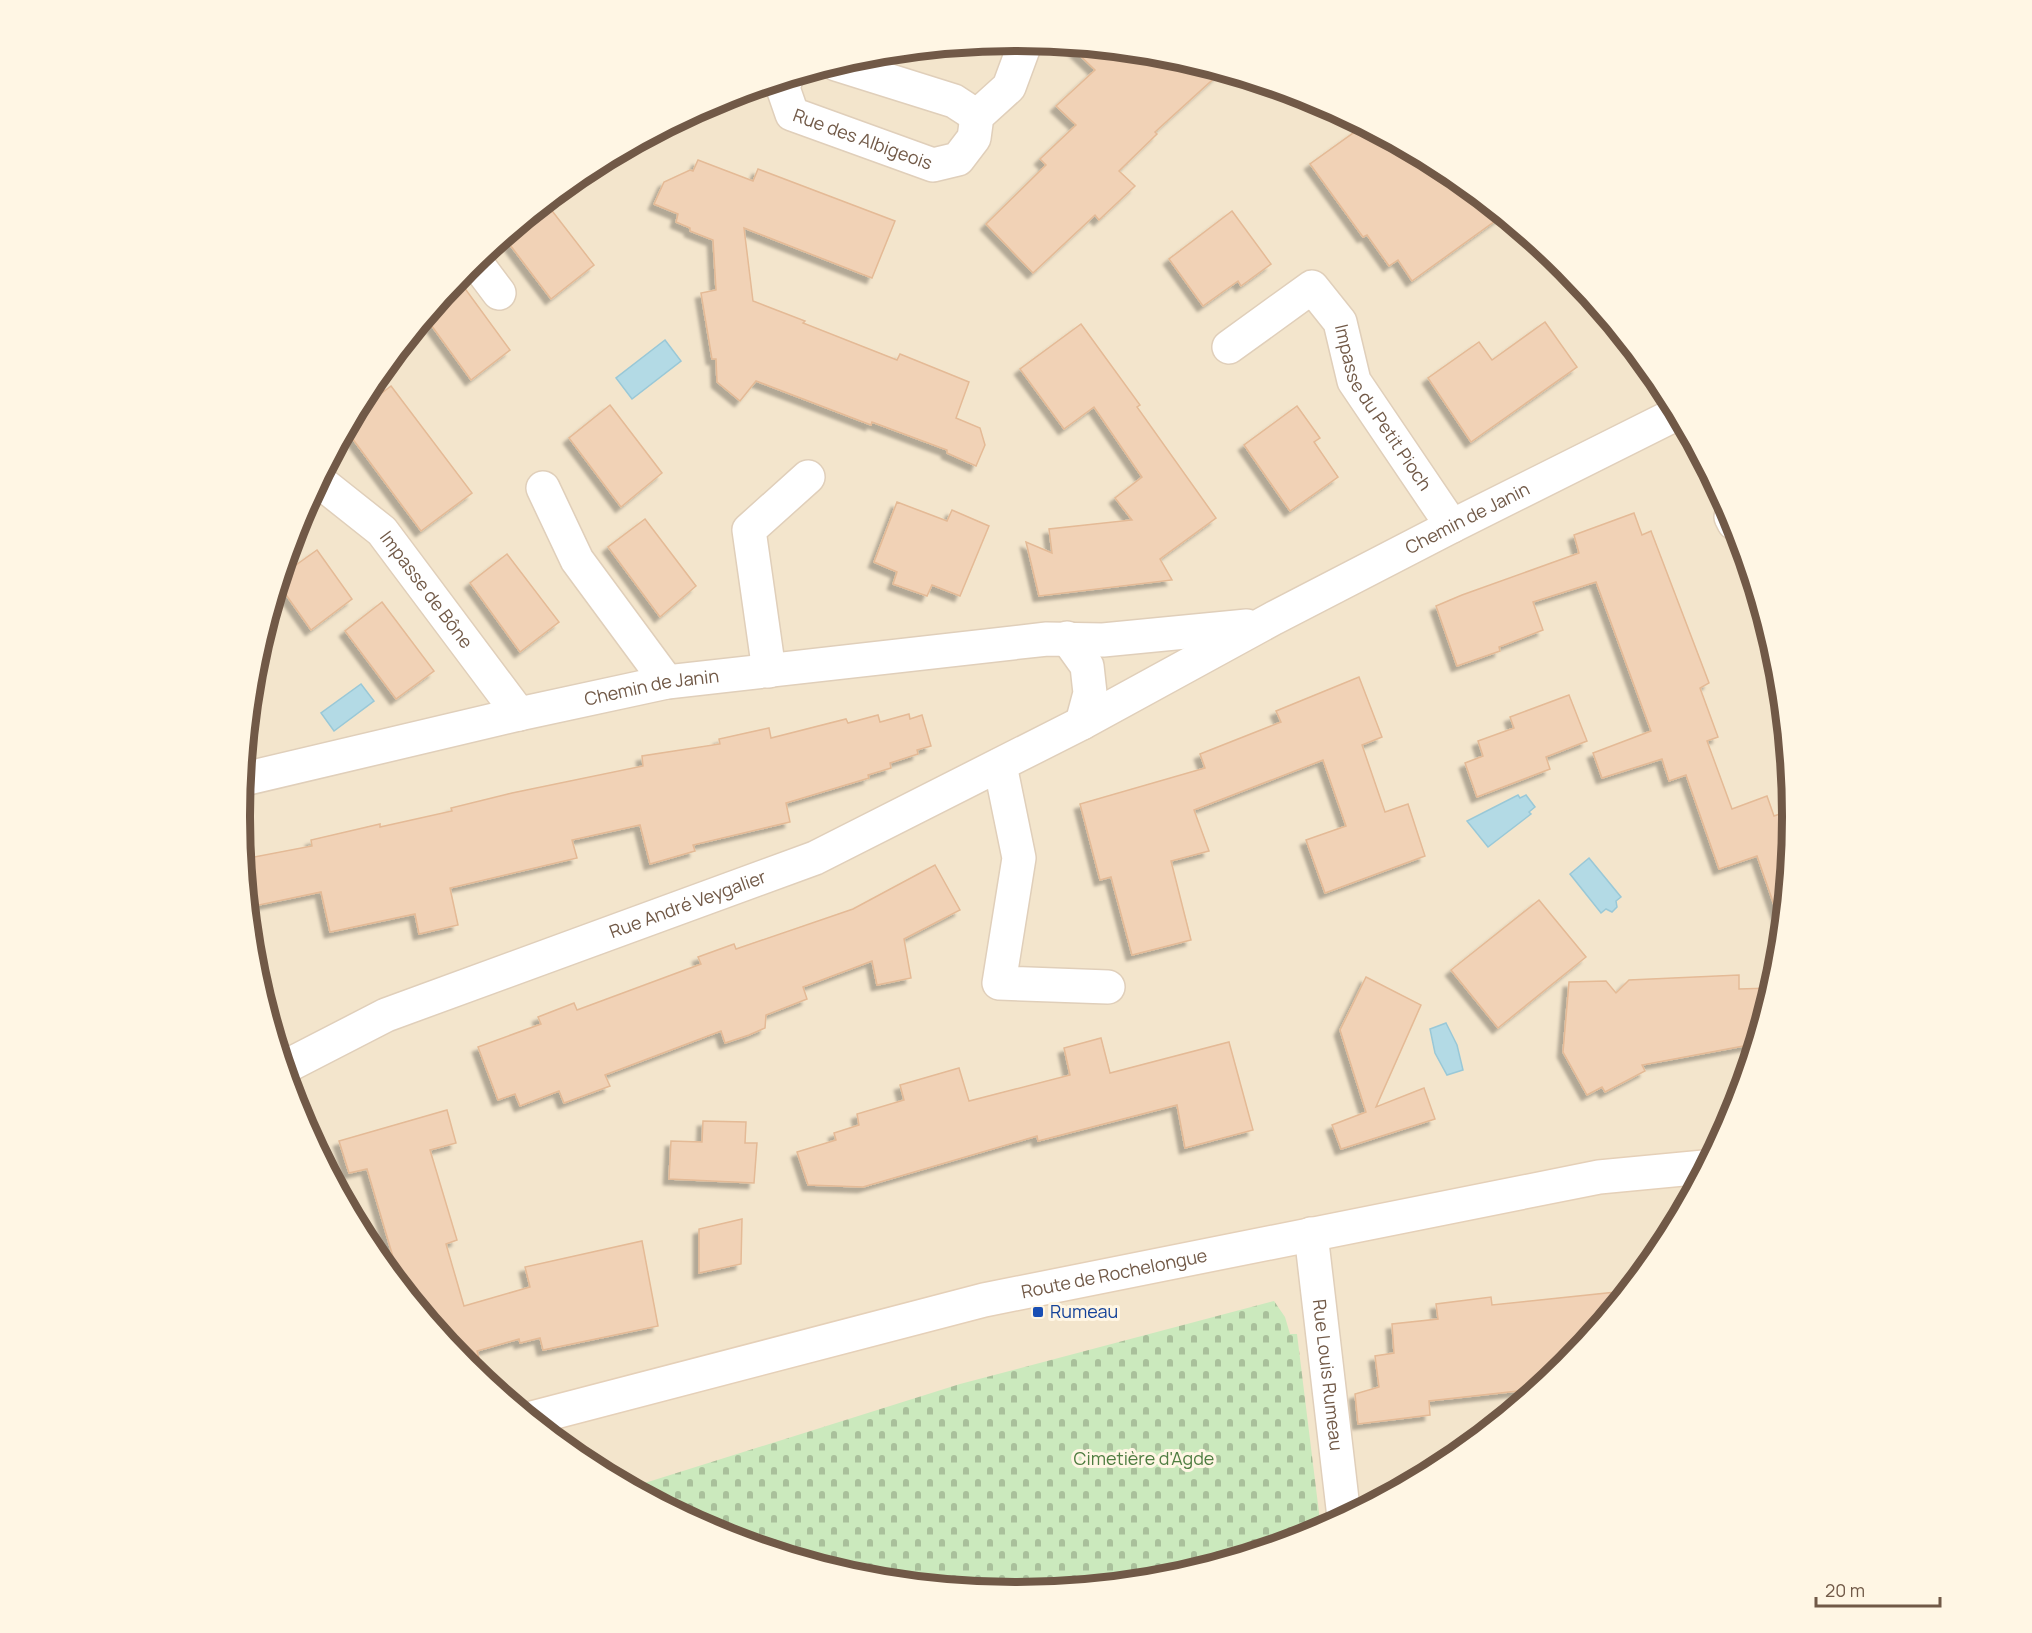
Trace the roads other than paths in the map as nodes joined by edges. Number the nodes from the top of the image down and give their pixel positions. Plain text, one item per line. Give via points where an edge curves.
1 (1022, 51) edge
2 (853, 69) edge
3 (783, 88) edge
4 (977, 116) junction
5 (481, 269) edge
6 (499, 293) dead end
7 (1229, 347) dead end
8 (1669, 418) edge
9 (808, 477) dead end
10 (325, 487) edge
11 (543, 488) dead end
12 (1452, 526) junction
13 (1261, 624) junction
14 (1067, 638) junction
15 (769, 670) junction
16 (667, 682) junction
17 (519, 714) junction
18 (1082, 723) junction
19 (1000, 765) junction
20 (252, 777) edge
21 (1108, 987) dead end
22 (291, 1063) edge
23 (1696, 1168) edge
24 (1311, 1234) junction
25 (540, 1416) edge
26 (1343, 1508) edge

1 - 4 street via 1009,87
2 - 4 street via 954,101
3 - 4 street, Rue des Albigeois via 792,114 933,165 958,159 974,138
5 - 6 street
7 - 12 street, Impasse du Petit Pioch via 1312,287 1340,322 1354,381
8 - 12 street, Chemin de Janin
9 - 15 street via 749,530
10 - 17 street, Impasse de Bône via 382,531
11 - 16 street via 577,560
12 - 13 street, Chemin de Janin
13 - 14 street, Chemin de Janin via 1103,640
13 - 18 street, Chemin de Janin
14 - 15 street, Chemin de Janin
14 - 18 street via 1087,666 1090,693
15 - 16 street, Chemin de Janin
16 - 17 street, Chemin de Janin
17 - 20 street, Chemin de Janin
18 - 19 street, Rue André Veygalier
19 - 21 street via 1019,858 999,982
19 - 22 street, Rue André Veygalier via 815,858 386,1015
23 - 24 street, Route de Rochelongue via 1599,1177
24 - 25 street, Route de Rochelongue via 984,1300
24 - 26 street, Rue Louis Rumeau

